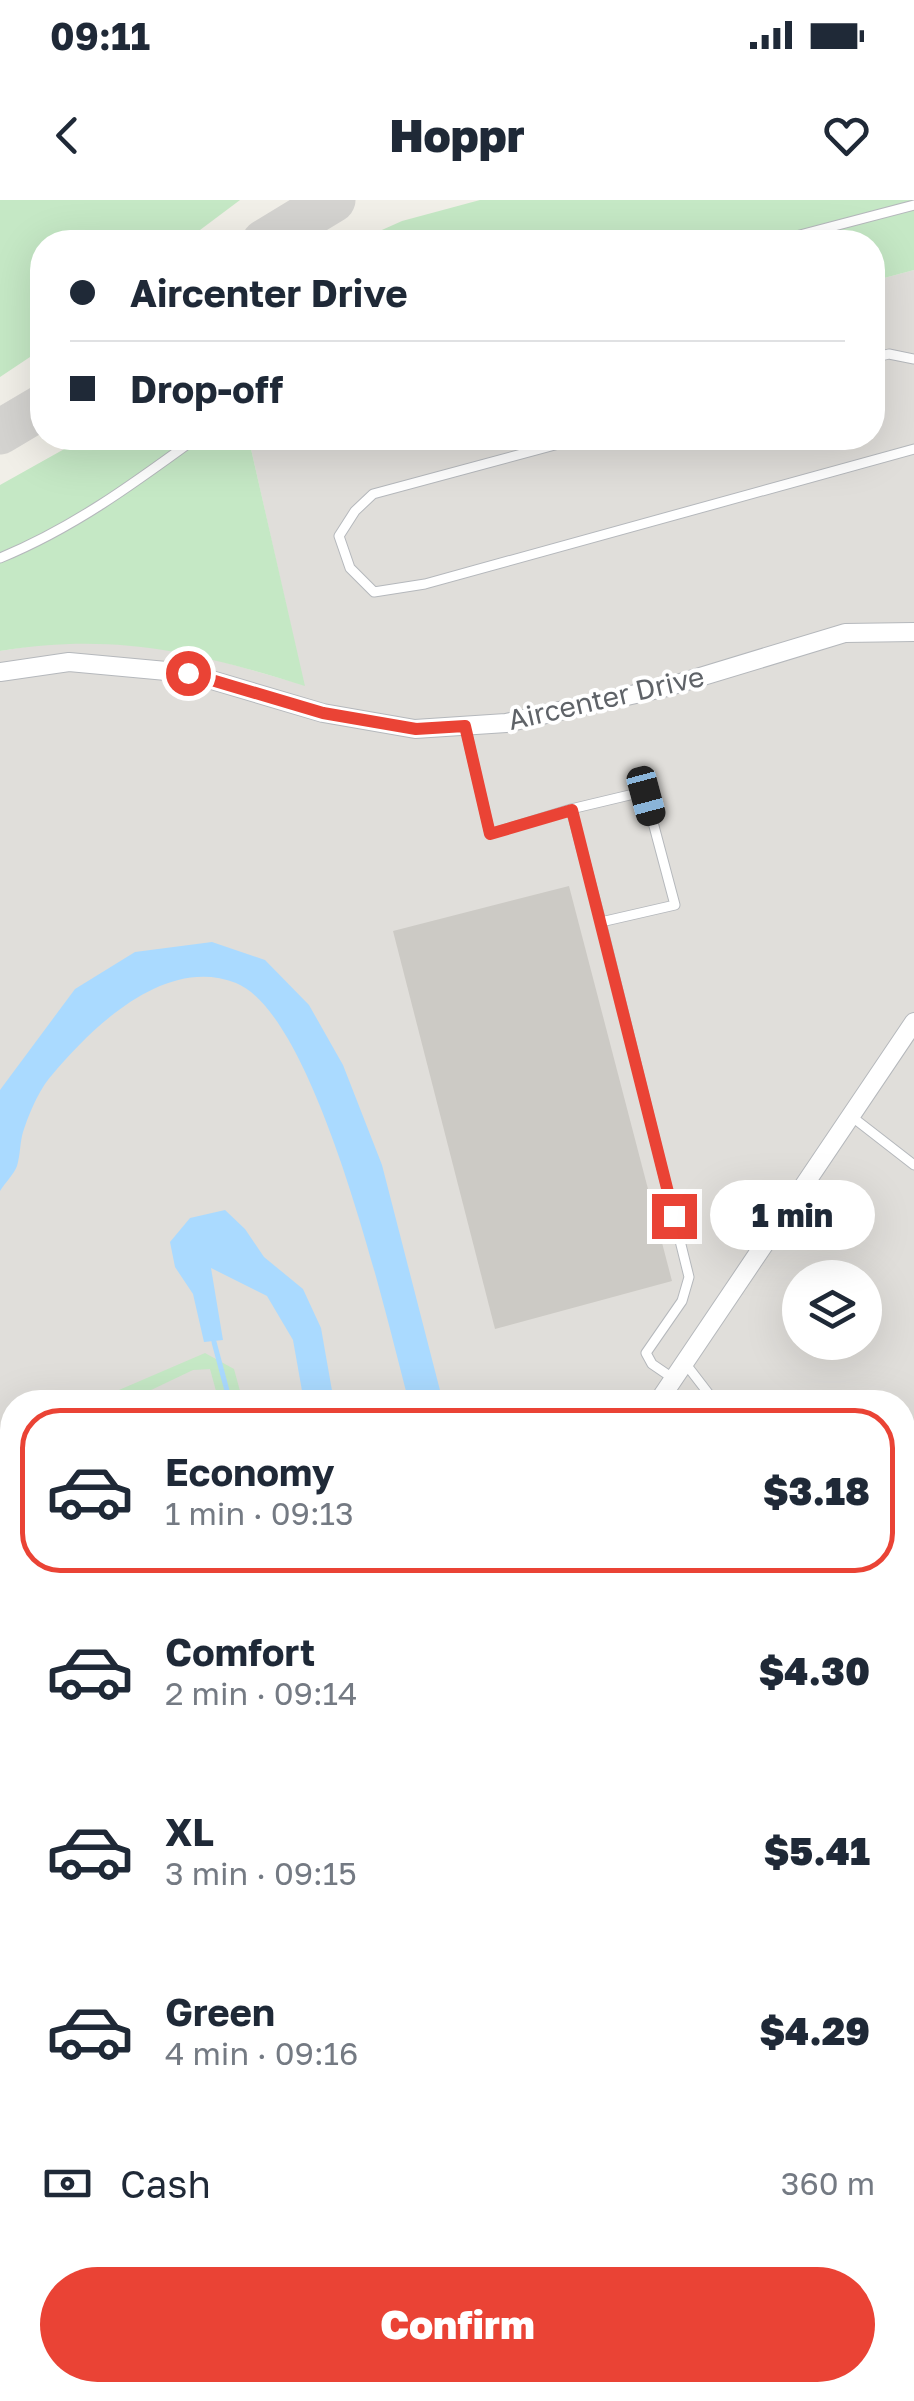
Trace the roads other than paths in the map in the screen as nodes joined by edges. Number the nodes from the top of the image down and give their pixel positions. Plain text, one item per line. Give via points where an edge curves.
1 (914, 205) edge
2 (819, 230) edge
3 (885, 355) edge
4 (914, 358) edge
5 (914, 449) edge
6 (179, 450) edge
7 (537, 450) edge
8 (0, 558) edge
9 (914, 632) edge
10 (0, 672) edge
11 (465, 726) junction
12 (572, 810) junction
13 (600, 922) junction
14 (914, 1022) edge
15 (851, 1116) junction
16 (914, 1165) edge
17 (679, 1371) junction
18 (666, 1390) edge
19 (701, 1390) edge

1 - 2 lane
3 - 4 lane
5 - 7 lane via 424,584 374,592 350,568 339,536 374,494
6 - 8 lane via 82,519
9 - 11 street, Aircenter Drive via 845,633 667,687
10 - 11 street, Aircenter Drive via 68,662 129,666 188,673 323,713 416,729
11 - 12 lane via 490,834
12 - 13 lane
12 - 13 lane via 646,796 675,905
13 - 17 lane via 689,1277 682,1301 646,1354 652,1364
14 - 15 street
15 - 16 lane
15 - 17 street
17 - 18 street
17 - 19 lane

